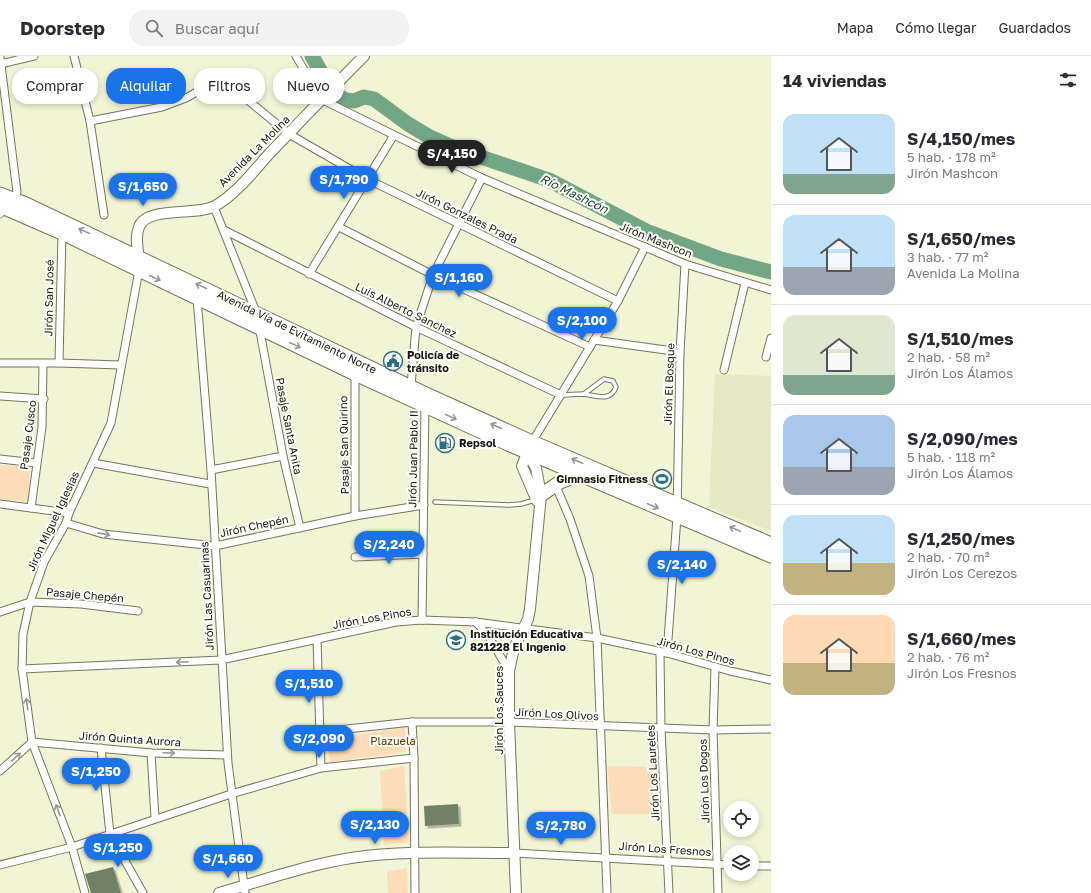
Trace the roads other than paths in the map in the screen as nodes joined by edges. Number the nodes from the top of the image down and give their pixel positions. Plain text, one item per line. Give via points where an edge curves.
1 (34, 56) edge
2 (74, 56) edge
3 (296, 56) edge
4 (358, 59) edge
5 (1, 62) edge
6 (304, 68) edge
7 (344, 74) edge
8 (317, 104) edge
9 (338, 104) edge
10 (90, 121) junction
11 (289, 134) junction
12 (394, 135) junction
13 (482, 178) junction
14 (367, 179) junction
15 (0, 194) edge
16 (5, 207) edge
17 (214, 207) junction
18 (104, 215) dead end
19 (459, 224) junction
20 (339, 227) junction
21 (224, 230) junction
22 (62, 234) junction
23 (645, 247) junction
24 (139, 264) junction
25 (685, 264) junction
26 (309, 274) junction
27 (433, 275) junction
28 (745, 283) junction
29 (771, 290) edge
30 (197, 297) junction
31 (618, 301) junction
32 (256, 312) junction
33 (416, 327) junction
34 (260, 328) junction
35 (771, 338) edge
36 (592, 344) junction
37 (680, 352) junction
38 (766, 357) dead end
39 (59, 363) junction
40 (0, 364) edge
41 (43, 364) junction
42 (121, 365) junction
43 (724, 370) dead end
44 (355, 374) junction
45 (411, 386) junction
46 (584, 394) junction
47 (561, 395) junction
48 (0, 396) edge
49 (44, 399) junction
50 (426, 399) junction
51 (529, 447) junction
52 (283, 456) junction
53 (0, 459) edge
54 (36, 463) junction
55 (93, 463) junction
56 (211, 470) junction
57 (578, 475) junction
58 (210, 484) junction
59 (555, 484) junction
60 (636, 493) junction
61 (539, 501) junction
62 (435, 502) dead end
63 (0, 504) edge
64 (424, 505) junction
65 (31, 508) junction
66 (677, 510) junction
67 (69, 513) junction
68 (355, 516) junction
69 (66, 523) junction
70 (300, 528) junction
71 (771, 544) edge
72 (215, 546) junction
73 (423, 554) junction
74 (771, 556) edge
75 (355, 557) dead end
76 (30, 602) junction
77 (138, 611) dead end
78 (0, 612) edge
79 (422, 620) junction
80 (476, 622) junction
81 (524, 629) junction
82 (597, 638) junction
83 (317, 639) junction
84 (663, 652) junction
85 (221, 660) junction
86 (715, 667) junction
87 (22, 669) junction
88 (509, 671) junction
89 (771, 680) edge
90 (412, 722) junction
91 (509, 722) junction
92 (601, 727) junction
93 (661, 729) junction
94 (771, 729) edge
95 (713, 730) junction
96 (319, 732) junction
97 (32, 742) junction
98 (101, 748) junction
99 (151, 753) junction
100 (227, 755) junction
101 (414, 758) junction
102 (321, 768) junction
103 (0, 771) edge
104 (231, 794) junction
105 (155, 818) junction
106 (110, 834) junction
107 (72, 847) junction
108 (414, 853) junction
109 (514, 853) junction
110 (606, 857) junction
111 (669, 862) junction
112 (718, 864) junction
113 (723, 864) edge
114 (0, 865) edge
115 (759, 866) edge
116 (771, 866) edge
117 (244, 890) edge
118 (85, 893) edge
119 (143, 893) edge
120 (219, 893) edge
121 (415, 893) edge
122 (516, 893) edge
123 (607, 893) edge
124 (669, 893) edge
125 (718, 893) edge

1 - 5 street
2 - 10 street
3 - 6 street
4 - 7 street, Avenida La Molina
5 - 16 street via 17,190
8 - 11 street, Avenida La Molina
9 - 12 street, Jirón Mashcon
10 - 11 street, Jirón Gonzales Prada via 162,107 222,79
10 - 18 street
11 - 14 street, Jirón Gonzales Prada
11 - 17 street, Avenida La Molina via 240,185
12 - 13 street, Jirón Mashcon
12 - 14 street
13 - 19 street
13 - 23 street, Jirón Mashcon
14 - 19 street, Jirón Gonzales Prada
14 - 20 street
15 - 16 highway, Avenida Vía de Evitamiento Norte
16 - 22 highway, Avenida Vía de Evitamiento Norte
24 -> 16 highway, Avenida Vía de Evitamiento Norte
17 - 21 street, Pasaje Santa Anita
17 - 24 street, Avenida La Molina via 193,212 160,214 144,219 136,237
19 - 27 street
19 - 31 street, Jirón Gonzales Prada
20 - 26 street
20 - 27 street
21 - 26 street, Luis Alberto Sanchez
21 - 32 street, Pasaje Santa Anita
22 - 24 highway, Avenida Vía de Evitamiento Norte
22 - 39 street, Jirón San José
23 - 25 street, Jirón Mashcon
23 - 31 street
24 -> 30 highway, Avenida Vía de Evitamiento Norte
32 -> 24 highway, Avenida Vía de Evitamiento Norte
24 - 42 street, Jirón Miguel Iglesias
25 - 28 street, Jirón Mashcon
25 - 37 street, Jirón El Bosque
26 - 33 street, Luis Alberto Sanchez
27 - 33 street
27 - 36 street
28 - 29 street, Jirón Mashcon
28 - 43 street
30 - 34 highway, Avenida Vía de Evitamiento Norte
30 - 56 street, Jirón Las Casuarinas
31 - 36 street
32 - 34 street, Pasaje Santa Anita
32 - 45 highway, Avenida Vía de Evitamiento Norte
33 - 45 street
33 - 47 street, Luis Alberto Sanchez
34 -> 44 highway, Avenida Vía de Evitamiento Norte
34 - 52 street, Pasaje Santa Anita
35 - 38 street
36 - 37 street
36 - 47 street
37 - 66 street, Jirón El Bosque
39 - 41 street
39 - 42 street
40 - 41 street
41 - 49 street, Pasaje Cusco
42 - 55 street, Jirón Miguel Iglesias via 111,423
44 - 50 highway, Avenida Vía de Evitamiento Norte
44 - 68 street, Pasaje San Quirino
45 - 50 highway, Avenida Vía de Evitamiento Norte
46 - 46 lane, Luis Alberto Sanchez via 604,379 613,382 616,387 608,397
46 - 47 lane, Luis Alberto Sanchez
47 - 51 street
48 - 49 street
49 - 54 street, Pasaje Cusco
50 - 51 highway, Avenida Vía de Evitamiento Norte
50 - 64 street, Jirón Juan Pablo II
51 - 57 highway, Avenida Vía de Evitamiento Norte
60 -> 51 highway, Avenida Vía de Evitamiento Norte
51 - 61 street, Jirón Los Sauces via 522,466
52 - 56 street
52 - 70 street, Pasaje Santa Anita
53 - 54 street
54 - 65 street, Pasaje Cusco
55 - 58 street
55 - 67 street, Jirón Miguel Iglesias
56 - 58 street, Jirón Las Casuarinas
57 - 59 highway
57 - 60 highway, Avenida Vía de Evitamiento Norte
58 - 72 street, Jirón Las Casuarinas
59 - 61 highway
59 - 82 street via 589,576
60 - 66 highway, Avenida Vía de Evitamiento Norte
61 - 62 lane via 509,505
61 - 81 street, Jirón Los Sauces via 530,609
63 - 65 street
64 - 68 street, Jirón Chepén
64 - 73 street, Jirón Juan Pablo II
65 - 67 street
71 -> 66 highway, Avenida Vía de Evitamiento Norte
66 - 74 highway, Avenida Vía de Evitamiento Norte
66 - 84 street, Jirón El Bosque
67 - 69 street, Jirón Miguel Iglesias
68 - 70 street, Jirón Chepén
69 -> 72 street, Jirón Chepén via 103,534
69 - 76 street, Jirón Miguel Iglesias via 44,562
70 - 72 street, Jirón Chepén
72 - 85 street, Jirón Las Casuarinas
73 - 75 street
73 - 79 street, Jirón Juan Pablo II
76 - 77 street, Pasaje Chepén via 81,604
76 - 78 street
76 - 87 street, Jirón Miguel Iglesias via 23,634
79 - 80 street, Jirón Los Pinos
79 - 83 street, Jirón Los Pinos via 396,622
80 - 81 street, Jirón Los Pinos
80 - 88 street via 489,637
81 - 82 street, Jirón Los Pinos
81 - 88 street, Jirón Los Sauces via 514,648
82 - 84 street, Jirón Los Pinos
82 - 92 street
83 - 85 street, Jirón Los Pinos
83 - 96 street
84 - 86 street, Jirón Los Pinos
84 - 93 street, Jirón Los Laureles
85 -> 87 street, Jirón Los Pinos
85 - 100 street, Jirón Las Casuarinas
86 - 89 street, Jirón Los Pinos
86 - 95 street, Jirón Los Dogos
97 -> 87 street, Jirón Miguel Iglesias
88 - 91 street, Jirón Los Sauces
90 - 91 street, Jirón Los Olivos
90 - 96 street, Jirón Los Olivos
90 - 101 street
91 - 92 street, Jirón Los Olivos
91 - 109 street, Jirón Los Sauces
92 - 93 street, Jirón Los Olivos
92 - 110 street
93 - 95 street, Jirón Los Olivos
93 - 111 street, Jirón Los Laureles
94 - 95 street, Jirón Los Olivos
95 - 112 street, Jirón Los Dogos
96 - 102 street
97 - 98 street, Jirón Quinta Aurora
103 -> 97 street
107 -> 97 street, Jirón Miguel Iglesias
98 - 99 street, Jirón Quinta Aurora
98 - 106 street
99 -> 100 street, Jirón Quinta Aurora
99 - 105 street
100 - 104 street, Jirón Las Casuarinas
101 - 102 street
101 - 108 street
102 - 104 street
104 - 105 street
104 - 117 street, Jirón Las Casuarinas
105 - 106 street
106 - 107 street
106 - 119 street
107 - 114 street
107 - 118 street, Jirón Miguel Iglesias
108 - 109 street, Jirón Los Fresnos
108 - 117 street, Jirón Los Fresnos via 351,858 297,870
108 - 121 street
109 - 110 street, Jirón Los Fresnos
109 - 122 street, Jirón Los Sauces
110 - 111 street, Jirón Los Fresnos
110 - 123 street
111 - 112 street, Jirón Los Fresnos
111 - 124 street, Jirón Los Laureles
112 - 113 street, Jirón Los Fresnos
112 - 125 street, Jirón Los Dogos
115 - 116 street
117 - 120 street, Jirón Los Fresnos

